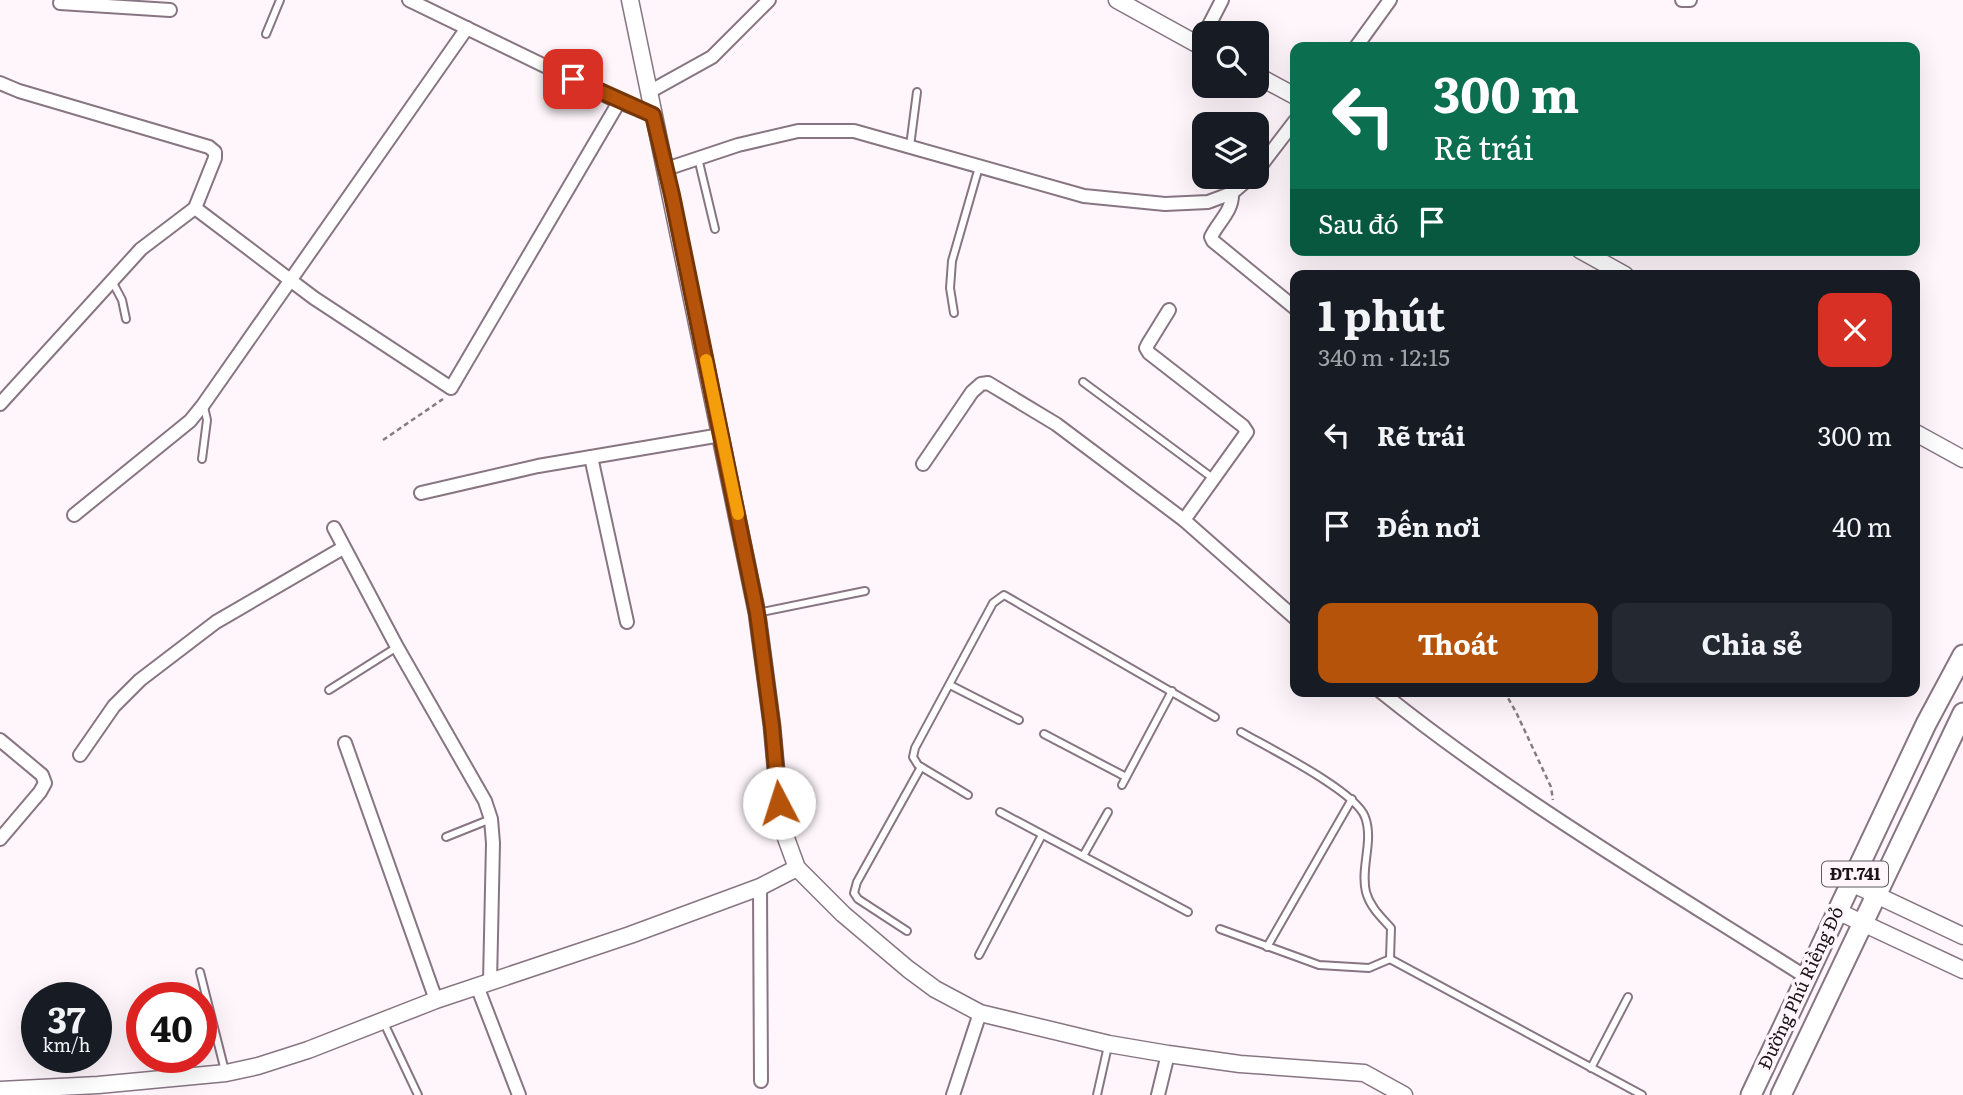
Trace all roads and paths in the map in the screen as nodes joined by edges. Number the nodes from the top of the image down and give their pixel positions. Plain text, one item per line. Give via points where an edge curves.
1 (280, 0) edge
2 (409, 0) edge
3 (629, 0) edge
4 (769, 0) edge
5 (1117, 0) edge
6 (1222, 0) edge
7 (1390, 0) edge
8 (1682, 0) edge
9 (1690, 0) edge
10 (60, 3) dead end
11 (141, 4) edge
12 (170, 10) dead end
13 (1212, 21) edge
14 (467, 28) junction
15 (267, 34) dead end
16 (1192, 35) edge
17 (1360, 42) edge
18 (1269, 82) edge
19 (0, 83) edge
20 (649, 92) junction
21 (917, 92) dead end
22 (1290, 93) edge
23 (619, 102) junction
24 (653, 115) junction
25 (1290, 128) edge
26 (910, 146) junction
27 (1269, 155) edge
28 (698, 158) junction
29 (980, 165) junction
30 (666, 169) junction
31 (1237, 189) edge
32 (1232, 193) junction
33 (195, 208) junction
34 (715, 229) dead end
35 (1591, 256) edge
36 (1616, 270) edge
37 (290, 280) junction
38 (112, 281) junction
39 (1290, 304) edge
40 (1169, 310) dead end
41 (954, 313) dead end
42 (125, 318) dead end
43 (1083, 382) dead end
44 (452, 388) junction
45 (0, 404) edge
46 (203, 405) junction
47 (721, 435) junction
48 (1920, 435) edge
49 (383, 440) dead end
50 (591, 457) junction
51 (202, 458) dead end
52 (1963, 459) edge
53 (923, 464) dead end
54 (1214, 479) junction
55 (421, 493) dead end
56 (74, 515) dead end
57 (1184, 520) junction
58 (334, 528) dead end
59 (343, 548) junction
60 (865, 591) dead end
61 (757, 613) junction
62 (1290, 614) edge
63 (627, 622) dead end
64 (397, 647) junction
65 (1963, 655) edge
66 (950, 685) junction
67 (329, 690) dead end
68 (1172, 691) junction
69 (1387, 697) edge
70 (1507, 697) edge
71 (1963, 713) edge
72 (1215, 717) dead end
73 (1019, 720) dead end
74 (1241, 732) dead end
75 (1044, 734) dead end
76 (0, 740) edge
77 (345, 743) dead end
78 (80, 755) dead end
79 (921, 767) junction
80 (1126, 777) junction
81 (1122, 785) dead end
82 (968, 795) dead end
83 (1352, 799) junction
84 (1000, 812) dead end
85 (1108, 812) dead end
86 (1557, 817) junction
87 (491, 819) junction
88 (1042, 835) junction
89 (446, 837) dead end
90 (0, 839) edge
91 (1083, 856) junction
92 (797, 868) junction
93 (1851, 883) junction
94 (760, 887) junction
95 (1875, 894) junction
96 (1837, 911) junction
97 (1188, 912) dead end
98 (1862, 923) junction
99 (1220, 929) dead end
100 (907, 931) dead end
101 (1963, 936) edge
102 (1267, 947) junction
103 (979, 955) dead end
104 (1390, 959) junction
105 (1963, 970) edge
106 (200, 972) dead end
107 (1806, 977) junction
108 (483, 984) junction
109 (1628, 997) dead end
110 (436, 1000) junction
111 (980, 1013) junction
112 (383, 1020) junction
113 (1109, 1044) junction
114 (1168, 1054) junction
115 (1591, 1068) junction
116 (226, 1073) junction
117 (761, 1081) dead end
118 (0, 1090) edge
119 (101, 1090) edge
120 (1386, 1090) edge
121 (418, 1095) edge
122 (519, 1095) edge
123 (953, 1095) edge
124 (1097, 1095) edge
125 (1158, 1095) edge
126 (1405, 1095) edge
127 (1642, 1095) edge
128 (1751, 1095) edge
129 (1781, 1095) edge

1 - 15 lane
2 - 14 street
3 - 20 street
4 - 20 street via 712,57
5 - 16 street
6 - 13 street
7 - 17 street
8 - 9 street
10 - 11 street
11 - 12 street
14 - 23 street
14 - 37 street
18 - 22 street
19 - 33 street via 209,147 215,158
20 - 24 street
21 - 26 lane
23 - 24 street
23 - 44 street
24 - 30 street
25 - 27 street
26 - 28 street via 854,131 798,131
26 - 29 street
28 - 30 street
28 - 34 lane
29 - 32 street via 1084,196 1165,204 1208,202
29 - 41 lane via 952,261
30 - 47 street
31 - 32 street
32 - 39 street via 1232,206 1213,232 1213,242
33 - 37 street
33 - 38 street via 141,249
35 - 36 street
37 - 44 street
37 - 46 street
38 - 42 lane
38 - 45 street
40 - 54 street via 1146,348 1149,354 1247,432
43 - 54 lane
44 - 49 path via 441,401
46 - 51 lane via 207,419
46 - 56 street via 190,421
47 - 50 street
47 - 61 street
48 - 52 street
50 - 55 street
50 - 63 street
53 - 57 street via 972,392 989,383 1056,424
54 - 57 street
57 - 62 street
58 - 59 street
59 - 64 street
59 - 78 street via 216,622 140,680 114,706
60 - 61 lane
61 - 92 street via 779,803
64 - 67 lane
64 - 87 street
65 - 93 main road, Đường Phú Riềng Đỏ / ĐT.741
66 - 68 lane via 993,603 1004,595
66 - 73 lane
66 - 79 lane via 915,748 913,757
68 - 72 lane
68 - 80 lane
69 - 86 street
70 - 86 path via 1550,787
71 - 95 main road, Đường Phú Riềng Đỏ / ĐT.741
74 - 83 lane
75 - 80 lane
76 - 90 street via 42,775 45,783
77 - 110 street
79 - 82 lane
79 - 100 lane via 854,893
80 - 81 lane
83 - 102 lane
83 - 104 lane via 1365,816 1366,890 1371,905 1391,928
84 - 88 lane
85 - 91 lane
86 - 107 street
87 - 89 lane
87 - 108 street
88 - 91 lane
88 - 103 lane
91 - 97 lane
92 - 94 street
92 - 111 street via 908,969
93 - 95 street
93 - 96 main road, Đường Phú Riềng Đỏ / ĐT.741
94 - 108 street
94 - 117 street
95 - 98 main road, Đường Phú Riềng Đỏ / ĐT.741
95 - 101 street
96 - 98 street
96 - 107 main road, Đường Phú Riềng Đỏ / ĐT.741
98 - 105 street
98 - 129 main road, Đường Phú Riềng Đỏ / ĐT.741
99 - 102 lane
102 - 104 lane via 1319,965 1369,968
104 - 115 lane
106 - 116 lane
107 - 128 main road, Đường Phú Riềng Đỏ / ĐT.741
108 - 110 street
108 - 122 street
109 - 115 lane
110 - 112 street
111 - 113 street
111 - 123 street
112 - 116 street via 309,1050
112 - 121 lane
113 - 114 street
113 - 124 lane
114 - 120 street via 1364,1073
114 - 125 street
115 - 127 lane
116 - 119 street
118 - 119 street
120 - 126 street

